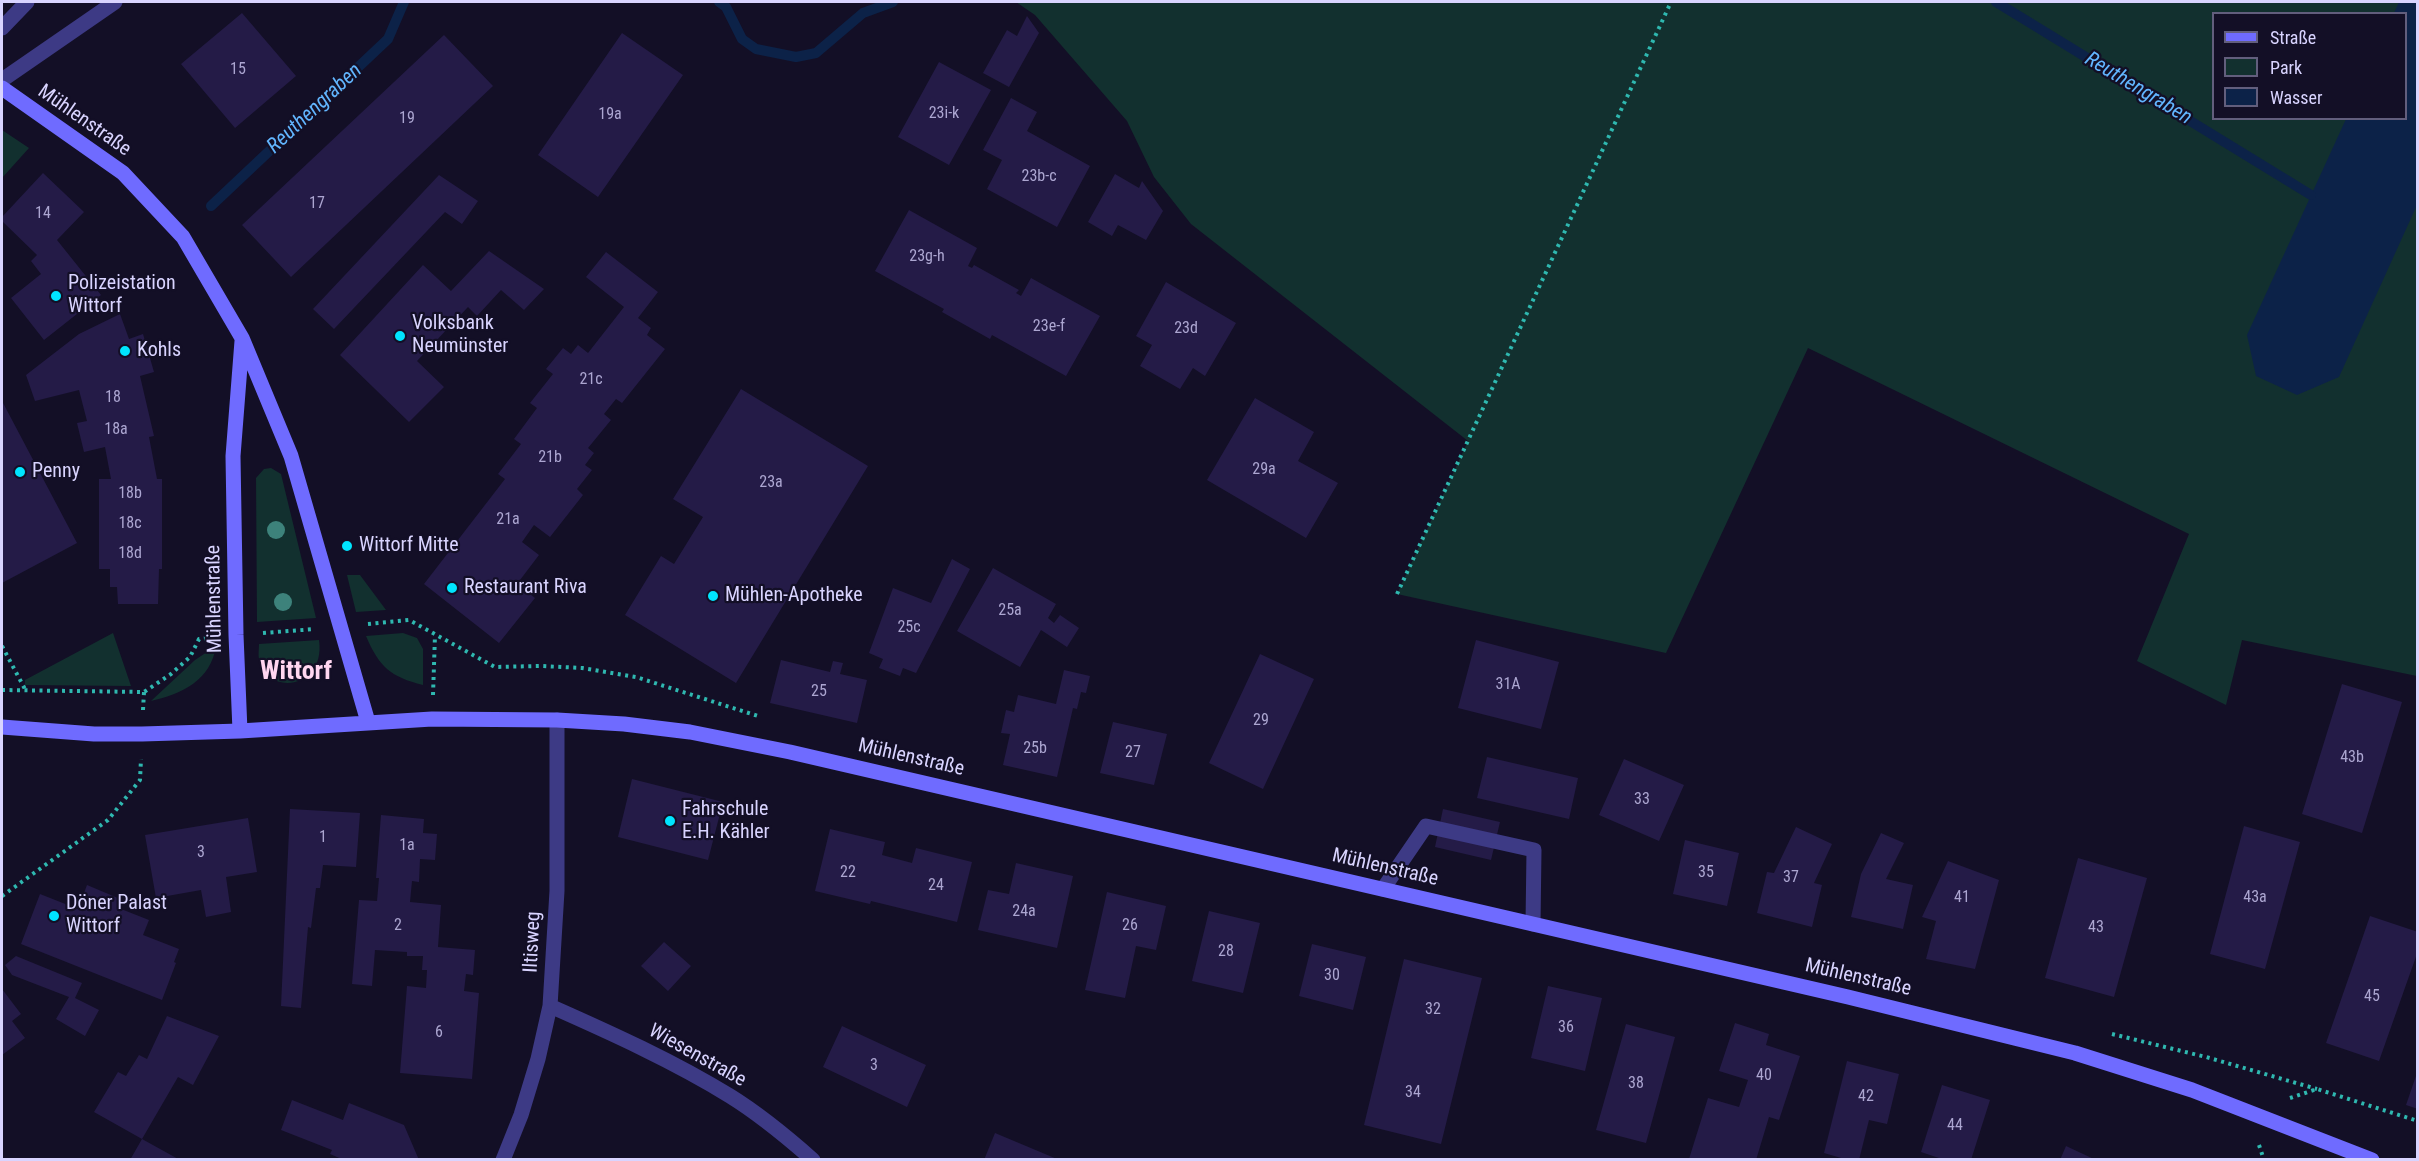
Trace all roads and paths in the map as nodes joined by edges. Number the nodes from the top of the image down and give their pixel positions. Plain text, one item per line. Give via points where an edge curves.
1 (27, 2) edge
2 (115, 2) edge
3 (1671, 2) edge
4 (2, 28) edge
5 (2, 80) edge
6 (2, 88) edge
7 (242, 338) junction
8 (1397, 594) dead end
9 (435, 635) dead end
10 (2, 646) edge
11 (26, 691) dead end
12 (144, 692) dead end
13 (432, 718) junction
14 (557, 720) junction
15 (368, 722) junction
16 (2, 727) edge
17 (240, 731) junction
18 (142, 734) junction
19 (1383, 889) junction
20 (2, 896) edge
21 (1533, 924) junction
22 (550, 1006) junction
23 (503, 1160) edge
24 (813, 1160) edge
25 (2372, 1160) edge

1 - 4 street
2 - 5 street
3 - 8 path
6 - 7 street, Mühlenstraße via 123,173 183,237
7 - 15 street, Mühlenstraße via 291,456
7 - 17 street, Mühlenstraße via 233,456
9 - 13 path
10 - 11 path
12 - 18 path
13 - 14 street, Mühlenstraße
13 - 15 street, Mühlenstraße
14 - 19 street, Mühlenstraße via 690,732 790,752
14 - 22 street, Iltisweg via 557,891
15 - 17 street, Mühlenstraße
16 - 18 street
17 - 18 street
18 - 20 path via 140,780 108,820
19 - 21 street, Mühlenstraße
19 - 21 street via 1426,826 1534,850
21 - 25 street, Mühlenstraße via 2075,1053 2192,1090
22 - 23 street, Iltisweg via 521,1115
22 - 24 street, Wiesenstraße via 659,1057 731,1097

